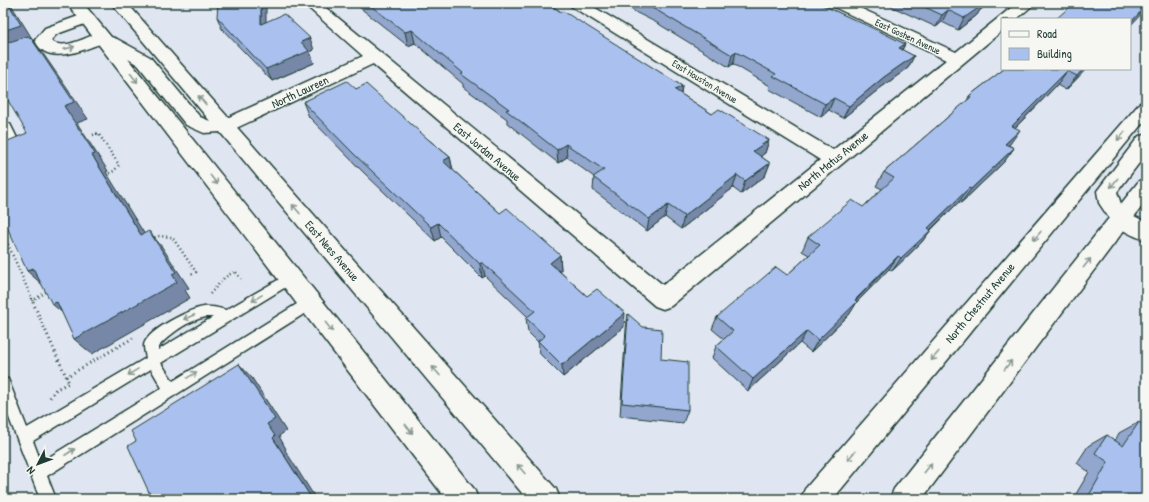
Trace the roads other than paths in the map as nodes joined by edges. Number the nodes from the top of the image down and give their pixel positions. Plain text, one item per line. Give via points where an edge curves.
1 (118, 3) edge
2 (311, 3) edge
3 (576, 3) edge
4 (837, 3) edge
5 (1027, 3) edge
6 (81, 10) edge
7 (1008, 18) edge
8 (1001, 24) edge
9 (102, 37) junction
10 (374, 57) junction
11 (958, 60) junction
12 (1146, 107) edge
13 (225, 126) junction
14 (1146, 141) edge
15 (834, 160) junction
16 (1146, 186) edge
17 (1122, 218) junction
18 (1146, 232) edge
19 (290, 278) junction
20 (663, 299) joint
21 (310, 303) junction
22 (227, 316) junction
23 (153, 361) junction
24 (3, 384) edge
25 (170, 389) junction
26 (24, 438) junction
27 (37, 473) junction
28 (48, 499) edge
29 (464, 499) edge
30 (546, 499) edge
31 (815, 499) edge
32 (904, 499) edge

13 -> 1 main road, East Nees Avenue
2 - 10 main road, East Jordan Avenue
3 - 15 main road, East Houston Avenue
4 - 11 main road, East Goshen Avenue
5 - 7 main road
6 - 9 main road
6 -> 9 main road via 52,32 39,47 67,49
8 - 11 main road, North Matus Avenue
9 - 13 main road via 144,61 193,121 204,127
9 -> 19 main road
10 - 13 main road, North Laureen
10 - 20 main road, East Jordan Avenue
11 - 15 main road, North Matus Avenue
12 -> 31 main road, North Chestnut Avenue
30 -> 13 main road, East Nees Avenue
14 -> 17 main road via 1107,191 1112,210
15 - 20 main road, North Matus Avenue
16 - 17 main road
17 - 18 main road
32 -> 17 main road
19 - 21 main road
19 -> 22 lane
25 -> 21 lane
21 -> 29 main road
22 - 23 lane
22 -> 23 lane via 213,312 194,315 175,324 151,345
23 - 25 lane
23 -> 26 lane
24 - 26 lane
27 -> 25 lane
26 - 27 lane
27 - 28 lane

